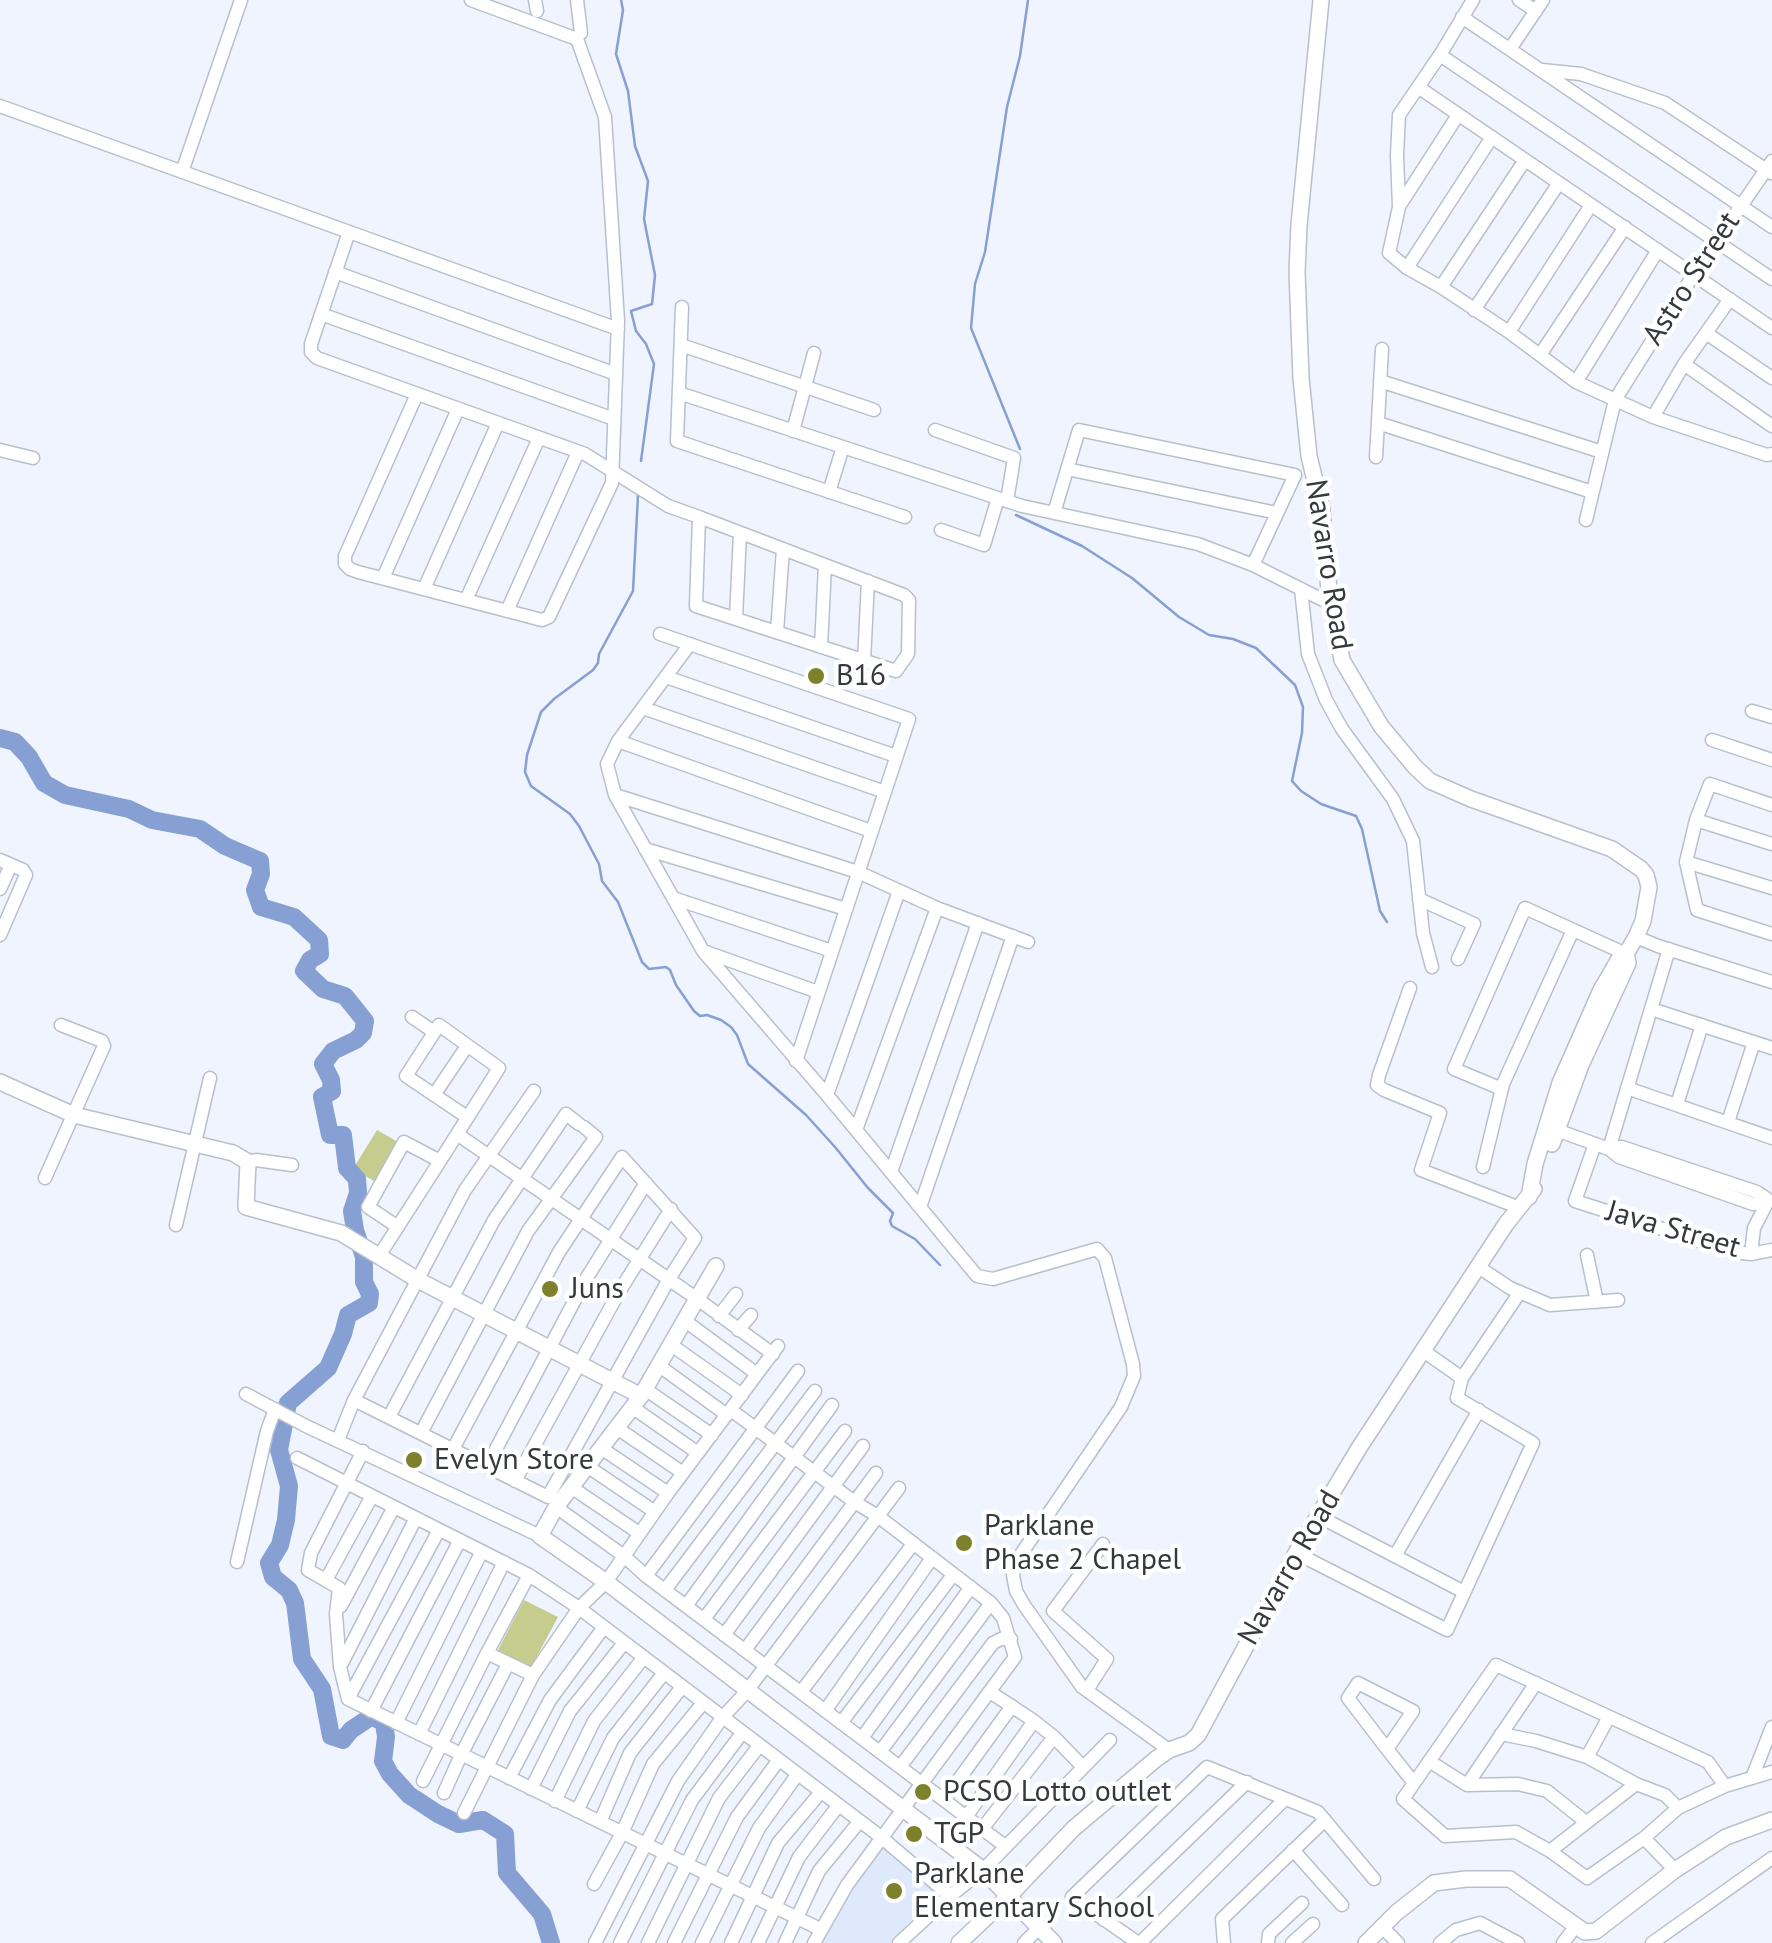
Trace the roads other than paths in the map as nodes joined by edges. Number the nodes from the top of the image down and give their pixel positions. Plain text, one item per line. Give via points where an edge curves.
1 (241, 0) edge
2 (471, 0) edge
3 (577, 0) edge
4 (1322, 0) edge
5 (1474, 0) edge
6 (1519, 0) edge
7 (1539, 6) edge
8 (1462, 17) junction
9 (581, 33) dead end
10 (1510, 50) junction
11 (1440, 55) junction
12 (1540, 70) junction
13 (1418, 87) junction
14 (0, 106) edge
15 (1458, 114) junction
16 (1492, 137) junction
17 (1525, 160) junction
18 (1770, 168) edge
19 (182, 172) junction
20 (1559, 182) junction
21 (1591, 205) junction
22 (1740, 205) junction
23 (1398, 207) junction
24 (1772, 227) edge
25 (1625, 228) junction
26 (349, 232) junction
27 (1716, 241) junction
28 (1658, 250) junction
29 (1408, 268) junction
30 (335, 272) junction
31 (1694, 274) junction
32 (1772, 279) edge
33 (1440, 287) junction
34 (1730, 299) junction
35 (682, 308) dead end
36 (1474, 310) junction
37 (321, 314) junction
38 (1772, 328) edge
39 (618, 330) junction
40 (1509, 332) junction
41 (1706, 332) junction
42 (680, 345) junction
43 (1382, 349) dead end
44 (814, 353) dead end
45 (1540, 355) junction
46 (1684, 364) junction
47 (616, 374) junction
48 (1772, 378) edge
49 (1380, 381) junction
50 (1576, 382) junction
51 (805, 387) junction
52 (416, 394) junction
53 (678, 394) junction
54 (1615, 400) junction
55 (458, 409) junction
56 (874, 410) dead end
57 (1653, 416) junction
58 (614, 419) junction
59 (1378, 422) junction
60 (498, 423) junction
61 (1772, 426) edge
62 (935, 430) dead end
63 (793, 431) junction
64 (538, 438) junction
65 (843, 447) junction
66 (0, 450) edge
67 (578, 452) junction
68 (1602, 452) junction
69 (1772, 454) edge
70 (1376, 456) dead end
71 (33, 458) dead end
72 (1067, 469) junction
73 (612, 472) junction
74 (829, 492) junction
75 (1592, 492) junction
76 (1003, 500) junction
77 (1054, 513) junction
78 (1277, 514) junction
79 (699, 517) junction
80 (905, 517) dead end
81 (1586, 520) dead end
82 (941, 530) dead end
83 (740, 533) junction
84 (783, 549) junction
85 (825, 565) junction
86 (1253, 565) junction
87 (382, 578) junction
88 (868, 581) junction
89 (424, 589) junction
90 (1301, 589) junction
91 (466, 600) junction
92 (1331, 604) junction
93 (508, 611) junction
94 (736, 619) junction
95 (777, 632) junction
96 (660, 634) dead end
97 (690, 644) junction
98 (821, 647) junction
99 (864, 662) junction
100 (666, 677) junction
101 (643, 708) junction
102 (1752, 711) dead end
103 (1772, 717) edge
104 (1712, 740) dead end
105 (618, 741) junction
106 (896, 756) junction
107 (1772, 760) edge
108 (884, 792) junction
109 (615, 796) junction
110 (1772, 805) edge
111 (1696, 820) junction
112 (872, 832) junction
113 (1772, 844) edge
114 (646, 849) junction
115 (6, 862) edge
116 (1686, 862) junction
117 (858, 872) junction
118 (1772, 888) edge
119 (0, 889) edge
120 (898, 891) junction
121 (673, 898) junction
122 (1419, 899) junction
123 (937, 908) junction
124 (846, 909) junction
125 (978, 923) junction
126 (1573, 930) junction
127 (0, 934) edge
128 (1772, 934) edge
129 (1013, 936) junction
130 (1636, 937) junction
131 (1028, 942) dead end
132 (1669, 949) junction
133 (703, 951) junction
134 (832, 952) junction
135 (1626, 954) junction
136 (1458, 959) dead end
137 (1432, 967) dead end
138 (1772, 982) edge
139 (1410, 988) dead end
140 (818, 992) junction
141 (1651, 1009) junction
142 (412, 1017) dead end
143 (60, 1025) dead end
144 (1702, 1025) junction
145 (434, 1032) junction
146 (1754, 1042) junction
147 (468, 1046) junction
148 (1772, 1048) edge
149 (796, 1061) junction
150 (210, 1078) dead end
151 (0, 1082) edge
152 (1628, 1088) junction
153 (1502, 1090) junction
154 (534, 1091) dead end
155 (434, 1095) junction
156 (827, 1095) junction
157 (1677, 1104) junction
158 (74, 1116) junction
159 (468, 1118) junction
160 (1728, 1122) junction
161 (1551, 1128) junction
162 (856, 1130) junction
163 (457, 1134) junction
164 (1772, 1138) edge
165 (195, 1142) junction
166 (1602, 1146) junction
167 (489, 1155) junction
168 (440, 1161) junction
169 (248, 1162) junction
170 (292, 1165) dead end
171 (1484, 1166) dead end
172 (891, 1172) junction
173 (45, 1178) dead end
174 (522, 1178) junction
175 (646, 1183) junction
176 (551, 1198) junction
177 (1524, 1202) junction
178 (1770, 1202) edge
179 (920, 1207) junction
180 (671, 1209) junction
181 (581, 1219) junction
182 (176, 1225) dead end
183 (398, 1227) junction
184 (611, 1239) junction
185 (1772, 1250) edge
186 (374, 1253) junction
187 (1752, 1254) junction
188 (1587, 1255) dead end
189 (640, 1260) junction
190 (716, 1266) dead end
191 (1477, 1266) junction
192 (669, 1279) junction
193 (418, 1280) junction
194 (1520, 1292) junction
195 (736, 1294) dead end
196 (451, 1297) junction
197 (696, 1298) junction
198 (1618, 1300) dead end
199 (1597, 1302) junction
200 (485, 1314) junction
201 (751, 1315) dead end
202 (719, 1316) junction
203 (684, 1320) junction
204 (738, 1330) junction
205 (517, 1331) junction
206 (670, 1344) junction
207 (549, 1348) junction
208 (1422, 1350) junction
209 (580, 1364) junction
210 (658, 1364) junction
211 (798, 1371) dead end
212 (758, 1374) junction
213 (1462, 1378) junction
214 (613, 1381) junction
215 (815, 1392) dead end
216 (246, 1394) dead end
217 (742, 1395) junction
218 (639, 1397) junction
219 (354, 1400) junction
220 (832, 1405) dead end
221 (275, 1409) junction
222 (1479, 1410) junction
223 (729, 1412) junction
224 (389, 1417) junction
225 (617, 1428) junction
226 (756, 1428) junction
227 (845, 1431) dead end
228 (421, 1433) junction
229 (712, 1435) junction
230 (338, 1440) junction
231 (777, 1442) junction
232 (863, 1446) dead end
233 (601, 1448) junction
234 (453, 1449) junction
235 (363, 1452) junction
236 (698, 1453) junction
237 (796, 1457) junction
238 (298, 1458) dead end
239 (487, 1466) junction
240 (587, 1466) junction
241 (814, 1472) junction
242 (876, 1472) dead end
243 (683, 1473) junction
244 (516, 1481) junction
245 (348, 1484) junction
246 (835, 1486) junction
247 (571, 1487) junction
248 (898, 1488) dead end
249 (668, 1493) junction
250 (372, 1496) junction
251 (854, 1501) junction
252 (394, 1507) junction
253 (556, 1507) junction
254 (654, 1512) junction
255 (1318, 1516) junction
256 (878, 1517) junction
257 (416, 1518) junction
258 (439, 1530) junction
259 (639, 1533) junction
260 (540, 1536) junction
261 (460, 1540) junction
262 (914, 1544) junction
263 (1103, 1544) dead end
264 (482, 1551) junction
265 (1296, 1553) junction
266 (624, 1556) junction
267 (1395, 1556) junction
268 (932, 1558) junction
269 (237, 1562) dead end
270 (504, 1562) junction
271 (953, 1574) junction
272 (529, 1575) junction
273 (646, 1576) junction
274 (326, 1580) junction
275 (606, 1582) junction
276 (971, 1587) junction
277 (665, 1590) junction
278 (1464, 1592) junction
279 (991, 1603) junction
280 (686, 1606) junction
281 (579, 1608) junction
282 (336, 1614) junction
283 (704, 1619) junction
284 (604, 1627) junction
285 (724, 1634) junction
286 (1011, 1640) junction
287 (624, 1642) junction
288 (345, 1644) junction
289 (746, 1650) junction
290 (487, 1654) junction
291 (644, 1658) junction
292 (508, 1664) junction
293 (766, 1666) junction
294 (664, 1673) junction
295 (532, 1676) junction
296 (1536, 1683) junction
297 (682, 1687) junction
298 (1087, 1690) junction
299 (747, 1691) junction
300 (801, 1692) junction
301 (990, 1692) junction
302 (348, 1700) junction
303 (703, 1703) junction
304 (1012, 1706) junction
305 (371, 1710) junction
306 (825, 1710) junction
307 (1609, 1717) junction
308 (722, 1718) junction
309 (1034, 1721) junction
310 (396, 1723) junction
311 (841, 1723) junction
312 (1772, 1728) edge
313 (742, 1733) junction
314 (419, 1734) junction
315 (1501, 1734) junction
316 (1054, 1737) junction
317 (862, 1738) junction
318 (1110, 1740) dead end
319 (440, 1744) junction
320 (759, 1746) junction
321 (1387, 1749) junction
322 (1169, 1750) junction
323 (880, 1752) junction
324 (461, 1755) junction
325 (1588, 1757) junction
326 (778, 1760) junction
327 (1429, 1762) junction
328 (487, 1766) junction
329 (900, 1767) junction
330 (1082, 1767) junction
331 (1772, 1772) edge
332 (797, 1775) junction
333 (509, 1778) junction
334 (1752, 1778) junction
335 (423, 1780) dead end
336 (1247, 1782) junction
337 (922, 1784) junction
338 (1414, 1784) junction
339 (1636, 1784) junction
340 (1467, 1785) junction
341 (1724, 1786) junction
342 (531, 1789) junction
343 (821, 1792) junction
344 (444, 1793) dead end
345 (1285, 1799) junction
346 (944, 1800) junction
347 (555, 1801) junction
348 (838, 1806) junction
349 (1678, 1808) junction
350 (905, 1809) junction
351 (464, 1812) dead end
352 (577, 1812) junction
353 (966, 1817) junction
354 (1325, 1820) junction
355 (1772, 1820) edge
356 (600, 1822) junction
357 (859, 1822) junction
358 (1586, 1822) junction
359 (982, 1828) junction
360 (622, 1833) junction
361 (881, 1838) junction
362 (1644, 1838) junction
363 (644, 1844) junction
364 (1005, 1846) junction
365 (1293, 1850) junction
366 (1550, 1850) junction
367 (665, 1856) junction
368 (1772, 1858) edge
369 (687, 1865) junction
370 (984, 1870) junction
371 (1675, 1870) junction
372 (709, 1876) junction
373 (1374, 1879) dead end
374 (594, 1884) dead end
375 (731, 1886) junction
376 (753, 1896) junction
377 (950, 1896) junction
378 (1008, 1897) junction
379 (1302, 1902) dead end
380 (1342, 1905) dead end
381 (775, 1907) junction
382 (797, 1918) junction
383 (1104, 1920) junction
384 (1312, 1924) dead end
385 (1576, 1926) junction
386 (1382, 1927) junction
387 (1039, 1928) junction
388 (820, 1929) junction
389 (1514, 1942) edge
390 (595, 1943) edge
391 (620, 1943) edge
392 (648, 1943) edge
393 (674, 1943) edge
394 (702, 1943) edge
395 (731, 1943) edge
396 (758, 1943) edge
397 (785, 1943) edge
398 (814, 1943) edge
399 (899, 1943) edge
400 (959, 1943) edge
401 (1024, 1943) edge
402 (1054, 1943) edge
403 (1139, 1943) edge
404 (1224, 1943) edge
405 (1268, 1943) edge
406 (1292, 1943) edge
407 (1366, 1943) edge
408 (1398, 1943) edge
409 (1440, 1943) edge
410 (1563, 1943) edge
411 (1652, 1943) edge

1 - 19 street
2 - 39 street via 577,39 605,117
3 - 9 street
4 - 92 street, Navarro Road via 1297,272 1308,437
5 - 8 street
6 - 7 street
7 - 10 street
8 - 10 street
8 - 11 street
10 - 12 street
11 - 13 street
11 - 27 street
12 - 18 street via 1581,74 1665,102
12 - 22 street
13 - 15 street
13 - 23 street via 1399,115
14 - 19 street
15 - 16 street
15 - 23 street
16 - 17 street
16 - 29 street
17 - 20 street
17 - 33 street
18 - 22 street, Astro Street
19 - 26 street
20 - 21 street
20 - 36 street
21 - 25 street
21 - 40 street
22 - 24 street
22 - 27 street, Astro Street
23 - 29 street via 1390,253
25 - 28 street
25 - 45 street
26 - 30 street
26 - 39 street
27 - 31 street, Astro Street
27 - 32 street
28 - 31 street
28 - 50 street
29 - 33 street
30 - 37 street
30 - 47 street
31 - 34 street
31 - 54 street, Astro Street
33 - 36 street
34 - 38 street
34 - 41 street
35 - 42 street
36 - 40 street
37 - 52 street via 311,344 317,358
37 - 58 street
39 - 47 street
40 - 45 street
41 - 46 street
41 - 48 street
42 - 51 street
42 - 53 street
43 - 49 street
44 - 51 street
45 - 50 street
46 - 57 street
46 - 61 street
47 - 58 street
49 - 59 street
49 - 68 street
50 - 54 street
51 - 56 street
51 - 63 street
52 - 55 street
52 - 87 street via 345,556 350,568
53 - 63 street
53 - 74 street via 677,441
54 - 57 street
54 - 68 street, Astro Street
55 - 60 street
55 - 87 street
57 - 69 street
58 - 73 street
59 - 70 street
59 - 75 street
60 - 64 street
60 - 89 street
62 - 76 street via 1014,458
63 - 65 street
64 - 67 street
64 - 91 street
65 - 74 street
65 - 76 street
66 - 71 street
67 - 73 street
67 - 93 street
68 - 75 street, Astro Street
72 - 77 street
72 - 78 street
72 - 78 street via 1079,430 1294,475
73 - 79 street
73 - 93 street via 556,608 542,620
74 - 80 street
75 - 81 street, Astro Street
76 - 77 street
76 - 82 street via 984,545
77 - 86 street via 1186,540
78 - 86 street
79 - 83 street
79 - 94 street via 696,606
83 - 84 street
83 - 94 street
84 - 85 street
84 - 95 street
85 - 88 street
85 - 98 street
86 - 90 street
87 - 89 street
88 - 99 street
88 - 99 street via 909,600 908,654 896,670
89 - 91 street
90 - 92 street
90 - 122 street via 1316,678 1405,819
91 - 93 street
92 - 130 street, Navarro Road via 1342,660 1355,684 1381,726 1430,781 1612,850 1641,868 1648,887
94 - 95 street
95 - 98 street
96 - 97 street
97 - 100 street
97 - 106 street via 909,719
98 - 99 street
100 - 101 street
100 - 106 street
101 - 105 street
101 - 108 street
102 - 103 street
104 - 107 street
105 - 109 street via 607,764
105 - 112 street
106 - 108 street
108 - 112 street
109 - 114 street
109 - 117 street
110 - 111 street via 1710,784
111 - 113 street
111 - 116 street
112 - 117 street
114 - 121 street
114 - 124 street
115 - 119 street
115 - 127 street via 26,877
116 - 118 street
116 - 128 street via 1697,910
117 - 120 street
117 - 124 street
120 - 123 street
120 - 156 street
121 - 133 street
121 - 134 street
122 - 136 street via 1474,924
122 - 137 street
123 - 125 street
123 - 162 street
124 - 134 street
125 - 129 street
125 - 172 street
126 - 135 street
126 - 153 street
126 - 153 street via 1525,908 1456,1062 1454,1069
129 - 131 street
129 - 179 street
130 - 132 street
130 - 135 street, Navarro Road
132 - 138 street
132 - 141 street
133 - 140 street
133 - 149 street
134 - 140 street
135 - 161 street, Navarro Road via 1628,964
139 - 177 street via 1377,1084 1440,1113 1421,1170
140 - 149 street
141 - 144 street
141 - 152 street
142 - 145 street
143 - 158 street via 104,1046
144 - 146 street
144 - 157 street
145 - 147 street via 439,1025
145 - 155 street via 406,1076
146 - 148 street
146 - 160 street
147 - 155 street
147 - 159 street via 498,1068
149 - 156 street
150 - 165 street
151 - 158 street
152 - 157 street
152 - 166 street
153 - 171 street
154 - 167 street
155 - 159 street
156 - 162 street
157 - 160 street
158 - 165 street
158 - 173 street
159 - 163 street
160 - 164 street
161 - 166 street
161 - 177 street, Navarro Road via 1538,1184
162 - 172 street
163 - 167 street
163 - 168 street
165 - 169 street
165 - 182 street
166 - 178 street via 1757,1192
166 - 187 street, Java Street via 1575,1202
167 - 174 street
167 - 193 street
168 - 183 street
168 - 183 street via 404,1142 368,1206
169 - 170 street
169 - 186 street via 246,1207 341,1233
172 - 179 street
174 - 176 street
174 - 176 street via 566,1114 596,1136
174 - 196 street
175 - 180 street
175 - 181 street via 622,1157
175 - 184 street
176 - 181 street
176 - 200 street
177 - 191 street, Navarro Road
178 - 187 street via 1754,1228
179 - 298 street via 977,1276 993,1279 1096,1249 1105,1258 1134,1376 1121,1408 1013,1575 1024,1605
180 - 189 street
180 - 192 street via 696,1238
181 - 184 street
181 - 205 street
183 - 186 street
184 - 189 street
184 - 207 street
185 - 187 street, Java Street
186 - 193 street
188 - 199 street
189 - 192 street
189 - 209 street
190 - 197 street
191 - 194 street
191 - 208 street, Navarro Road
192 - 197 street
192 - 214 street
193 - 196 street
193 - 219 street
194 - 199 street via 1550,1305
194 - 213 street
195 - 202 street
196 - 200 street
196 - 224 street
197 - 202 street
197 - 203 street
198 - 199 street
200 - 205 street
200 - 228 street
201 - 204 street
202 - 204 street
203 - 206 street
203 - 212 street
204 - 212 street via 776,1350
205 - 207 street
205 - 234 street
206 - 210 street
206 - 217 street
207 - 209 street
207 - 239 street
208 - 213 street
208 - 255 street, Navarro Road
209 - 214 street
209 - 244 street
210 - 218 street
210 - 223 street
211 - 226 street
212 - 217 street
213 - 222 street via 1456,1397
214 - 218 street
214 - 244 street via 548,1497
215 - 231 street
216 - 221 street
217 - 223 street
218 - 225 street
218 - 229 street
218 - 236 street
219 - 224 street
219 - 230 street
220 - 237 street
221 - 230 street
221 - 269 street
222 - 267 street
222 - 278 street via 1533,1443
223 - 226 street
223 - 229 street
224 - 228 street
225 - 233 street
225 - 243 street
226 - 231 street
226 - 273 street
227 - 241 street
228 - 234 street
229 - 236 street
230 - 235 street
231 - 237 street
231 - 277 street
232 - 246 street
233 - 240 street
233 - 249 street
234 - 239 street
235 - 245 street
235 - 260 street
236 - 243 street
237 - 241 street
237 - 280 street
238 - 245 street
239 - 244 street
240 - 247 street
240 - 254 street
241 - 246 street
241 - 283 street
242 - 251 street
243 - 249 street
245 - 250 street
245 - 274 street via 311,1553 308,1570
246 - 251 street
246 - 285 street
247 - 253 street
247 - 259 street
248 - 256 street
249 - 254 street
250 - 252 street
250 - 274 street
251 - 256 street
251 - 289 street
252 - 257 street
252 - 282 street
253 - 260 street
253 - 266 street
254 - 259 street
255 - 265 street, Navarro Road
255 - 267 street
256 - 262 street
256 - 293 street
257 - 258 street
257 - 288 street
258 - 261 street
258 - 302 street
259 - 266 street
260 - 275 street
261 - 264 street
261 - 305 street
262 - 268 street
262 - 300 street
263 - 298 street via 1053,1611 1107,1659
264 - 270 street
264 - 310 street
265 - 278 street via 1447,1630
265 - 322 street, Navarro Road via 1198,1735
266 - 273 street
266 - 275 street
267 - 278 street
268 - 271 street
268 - 306 street
270 - 272 street
270 - 314 street
271 - 276 street
271 - 311 street
272 - 281 street
272 - 290 street
273 - 277 street
274 - 282 street via 339,1588
275 - 281 street
275 - 299 street
276 - 279 street
276 - 317 street
277 - 280 street
279 - 286 street
279 - 323 street
280 - 283 street
281 - 284 street
281 - 295 street
282 - 288 street
283 - 285 street
284 - 287 street
284 - 333 street via 550,1700
285 - 289 street
286 - 301 street via 1016,1657
286 - 329 street via 993,1643
287 - 291 street
287 - 342 street via 570,1711
288 - 302 street via 340,1667
289 - 293 street
290 - 292 street
290 - 319 street
291 - 294 street
291 - 347 street via 594,1721
292 - 295 street
292 - 324 street
293 - 299 street
293 - 300 street
294 - 297 street
294 - 352 street via 613,1738
295 - 328 street
296 - 307 street
296 - 315 street
296 - 327 street via 1496,1665
297 - 303 street
297 - 356 street via 630,1754
298 - 322 street
299 - 308 street
299 - 350 street
300 - 306 street
301 - 304 street
301 - 337 street
302 - 305 street
303 - 308 street
303 - 360 street via 652,1764
304 - 309 street
304 - 346 street
305 - 310 street
306 - 311 street
307 - 325 street
307 - 341 street via 1708,1762
308 - 313 street
308 - 363 street
309 - 316 street
309 - 353 street
310 - 314 street
311 - 317 street
312 - 334 street
313 - 320 street
313 - 367 street via 697,1792
314 - 319 street
315 - 325 street
315 - 340 street
316 - 330 street
316 - 359 street
317 - 323 street
318 - 330 street
319 - 324 street
319 - 335 street
320 - 326 street
320 - 369 street via 719,1798
321 - 321 street via 1348,1698 1358,1683 1413,1711
321 - 338 street
322 - 378 street, Navarro Road via 1074,1828
323 - 329 street
324 - 328 street
324 - 344 street
325 - 339 street
326 - 332 street
326 - 372 street via 737,1818
327 - 338 street
327 - 340 street
328 - 333 street
328 - 351 street
329 - 337 street
330 - 364 street
331 - 334 street
332 - 343 street
332 - 375 street via 759,1828
333 - 342 street
334 - 341 street
336 - 345 street
336 - 383 street
336 - 383 street via 1207,1767 1072,1897
337 - 346 street
337 - 350 street
338 - 366 street via 1403,1799 1445,1836 1516,1832
339 - 349 street via 1665,1794
339 - 358 street
340 - 358 street via 1518,1784 1546,1792
341 - 349 street
342 - 347 street
343 - 348 street
343 - 376 street via 778,1844
345 - 354 street
345 - 403 street
346 - 353 street
347 - 352 street
348 - 357 street
348 - 381 street via 799,1857
349 - 362 street
350 - 361 street
350 - 370 street
352 - 356 street
353 - 359 street
354 - 365 street
354 - 373 street
355 - 371 street via 1726,1837
356 - 360 street
357 - 361 street
357 - 382 street via 820,1871
358 - 366 street
359 - 364 street
360 - 363 street
360 - 374 street
361 - 377 street
361 - 388 street
362 - 366 street via 1587,1878
362 - 371 street
363 - 367 street
363 - 390 street
364 - 370 street
365 - 380 street
365 - 404 street via 1222,1919
367 - 369 street
367 - 391 street
368 - 411 street
369 - 372 street
369 - 392 street
370 - 377 street
370 - 378 street
371 - 385 street via 1596,1931
372 - 375 street
372 - 393 street
375 - 376 street
375 - 394 street
376 - 381 street
376 - 395 street
377 - 399 street
378 - 387 street
378 - 400 street, Navarro Road
379 - 405 street
381 - 382 street
381 - 396 street
382 - 388 street
382 - 397 street
383 - 403 street
384 - 406 street
385 - 386 street via 1510,1879 1466,1879 1434,1883
385 - 410 street
386 - 407 street
386 - 408 street
387 - 401 street
387 - 402 street
388 - 398 street
389 - 409 street via 1480,1923

